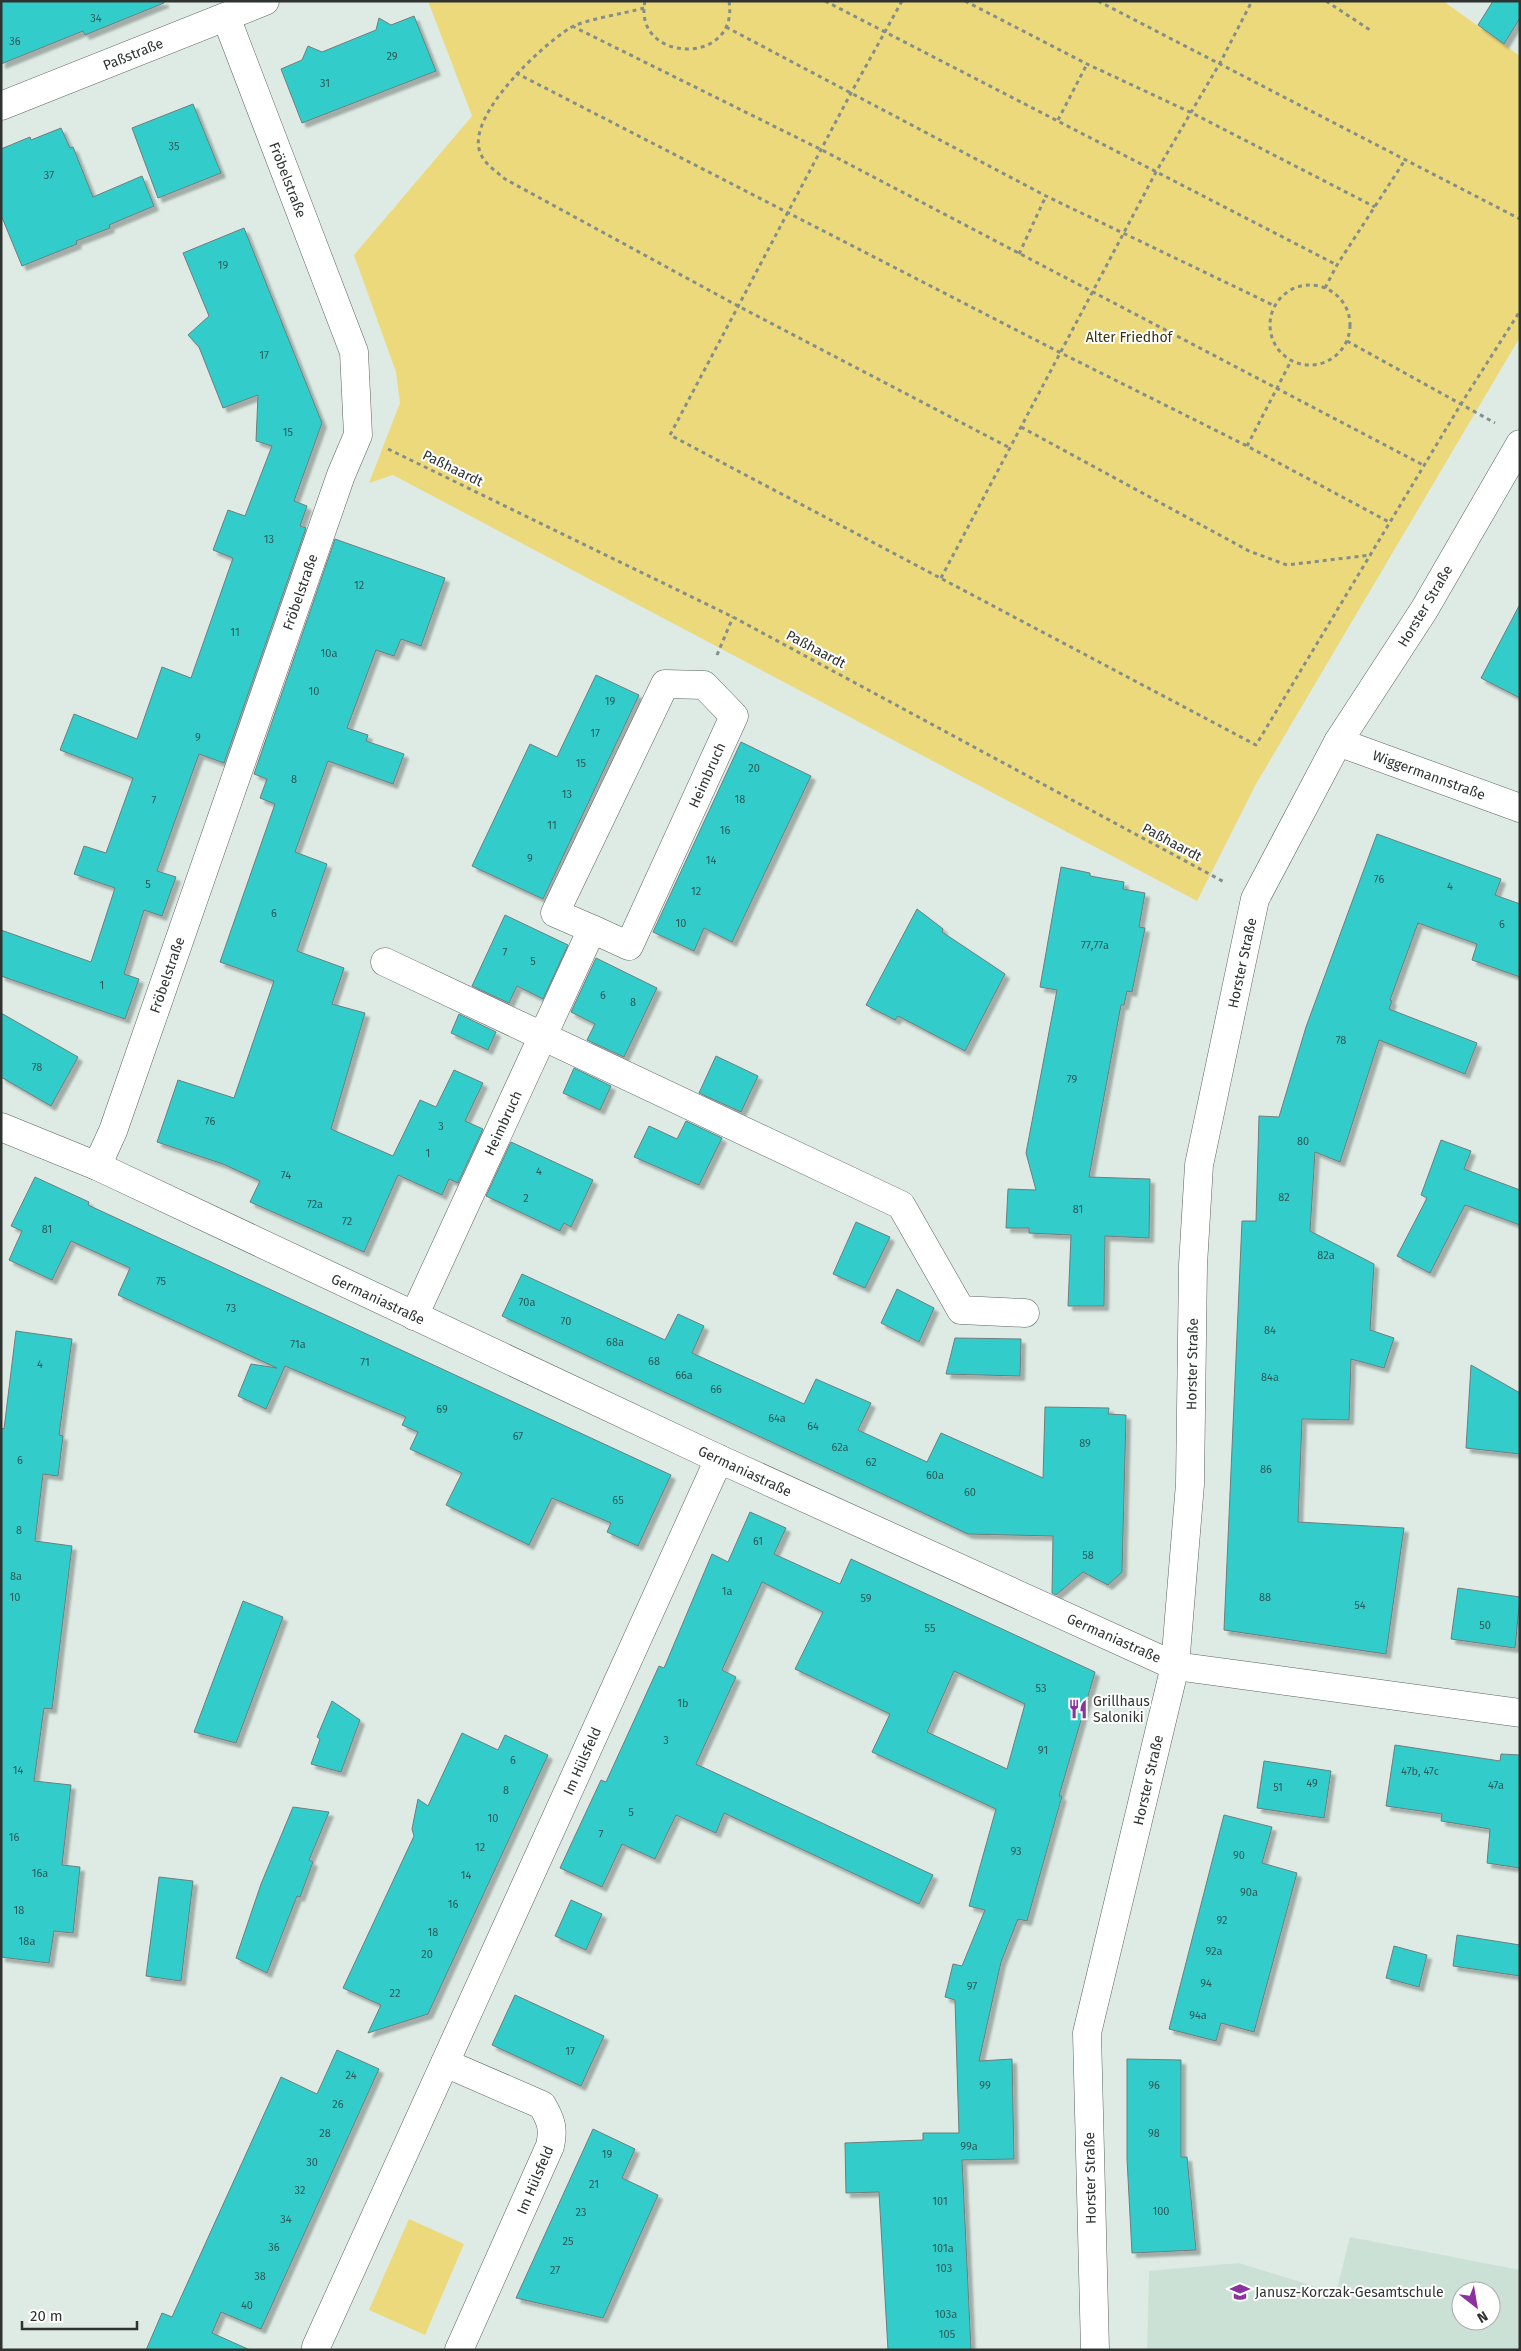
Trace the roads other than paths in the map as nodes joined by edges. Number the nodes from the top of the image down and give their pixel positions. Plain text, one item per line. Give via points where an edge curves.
1 (265, 1) edge
2 (226, 17) junction
3 (1, 106) edge
4 (1511, 436) edge
5 (1338, 742) junction
6 (1520, 808) edge
7 (592, 929) junction
8 (385, 962) dead end
9 (543, 1036) junction
10 (1, 1127) edge
11 (97, 1166) junction
12 (1025, 1313) dead end
13 (414, 1316) junction
14 (719, 1459) junction
15 (1175, 1666) junction
16 (1520, 1713) edge
17 (445, 2063) junction
18 (317, 2350) edge
19 (458, 2350) edge
20 (1095, 2350) edge

1 - 2 street, Paßstraße
2 - 3 street, Paßstraße
2 - 11 street, Fröbelstraße via 354,352 358,435 341,475 113,1131
4 - 5 street, Horster Straße via 1424,610
5 - 6 street, Wiggermannstraße
5 - 15 street, Horster Straße via 1255,899 1199,1165 1193,1265 1190,1484
7 - 7 street, Heimbruch via 629,946 634,937 734,716 704,684 665,684 556,913
7 - 9 street, Heimbruch
8 - 9 street
9 - 12 street via 901,1205 962,1310
9 - 13 street, Heimbruch
10 - 11 street, Germaniastraße
11 - 13 street, Germaniastraße
13 - 14 street, Germaniastraße
14 - 15 street, Germaniastraße
14 - 17 street, Im Hülsfeld
15 - 16 street, Germaniastraße
15 - 20 street, Horster Straße via 1087,2033
17 - 18 street, Im Hülsfeld
17 - 19 street, Im Hülsfeld via 542,2105 554,2130 550,2146

